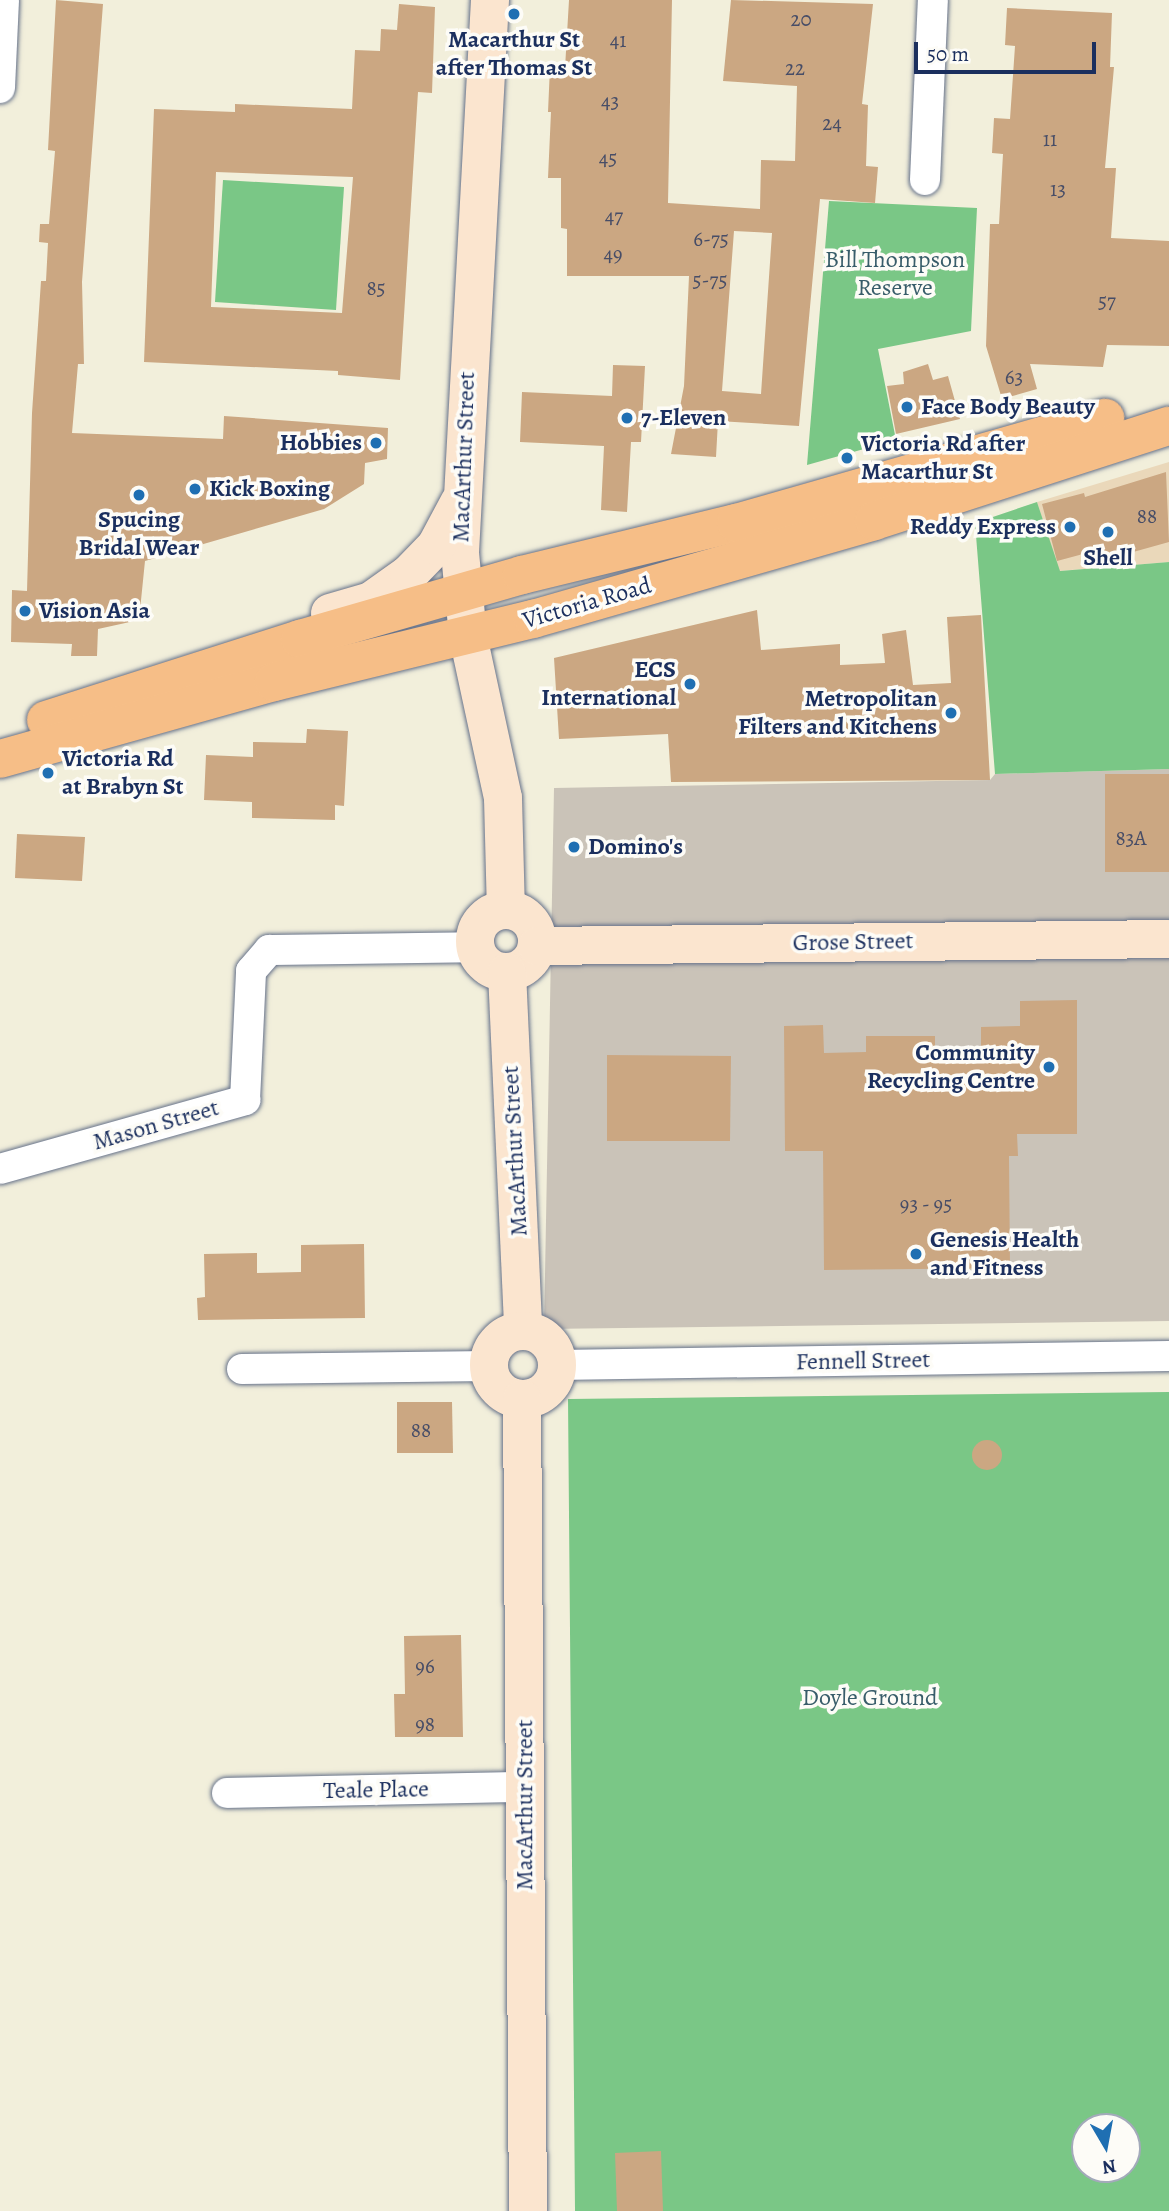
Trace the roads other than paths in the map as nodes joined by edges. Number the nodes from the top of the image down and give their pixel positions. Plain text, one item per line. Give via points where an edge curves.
1 (5, 0) edge
2 (490, 0) edge
3 (933, 0) edge
4 (0, 88) edge
5 (925, 180) dead end
6 (1169, 400) edge
7 (1169, 426) edge
8 (461, 493) junction
9 (463, 592) junction
10 (468, 636) junction
11 (71, 713) junction
12 (0, 733) edge
13 (0, 759) edge
14 (506, 910) junction
15 (1169, 939) edge
16 (537, 946) junction
17 (476, 947) junction
18 (507, 972) junction
19 (0, 1169) edge
20 (523, 1331) junction
21 (1169, 1356) edge
22 (489, 1366) junction
23 (557, 1366) junction
24 (242, 1369) dead end
25 (522, 1399) junction
26 (525, 1787) junction
27 (227, 1793) dead end
28 (527, 2211) edge

1 - 4 street
2 - 8 street, MacArthur Street
3 - 5 street
6 - 9 main road, Victoria Road via 748,519
7 - 10 main road, Victoria Road via 867,523
8 - 9 street, MacArthur Street
8 - 11 street via 447,530 430,554 372,601 194,654
9 - 10 street, MacArthur Street
9 - 11 main road, Victoria Road
10 - 13 main road, Victoria Road via 274,682
10 - 14 street, MacArthur Street via 503,798
11 - 12 main road, Victoria Road
14 - 16 street via 526,917 537,935
14 - 17 street via 479,926
15 - 16 street, Grose Street
16 - 18 street via 527,964
17 - 18 street via 487,965
17 - 19 street, Mason Street via 270,950 251,971 245,1100
18 - 20 street, MacArthur Street
20 - 22 street via 498,1342
20 - 23 street via 543,1338
21 - 23 street, Fennell Street
22 - 24 street
22 - 25 street via 495,1386
23 - 25 street via 543,1393
25 - 26 street, MacArthur Street
26 - 27 street, Teale Place
26 - 28 street, MacArthur Street

